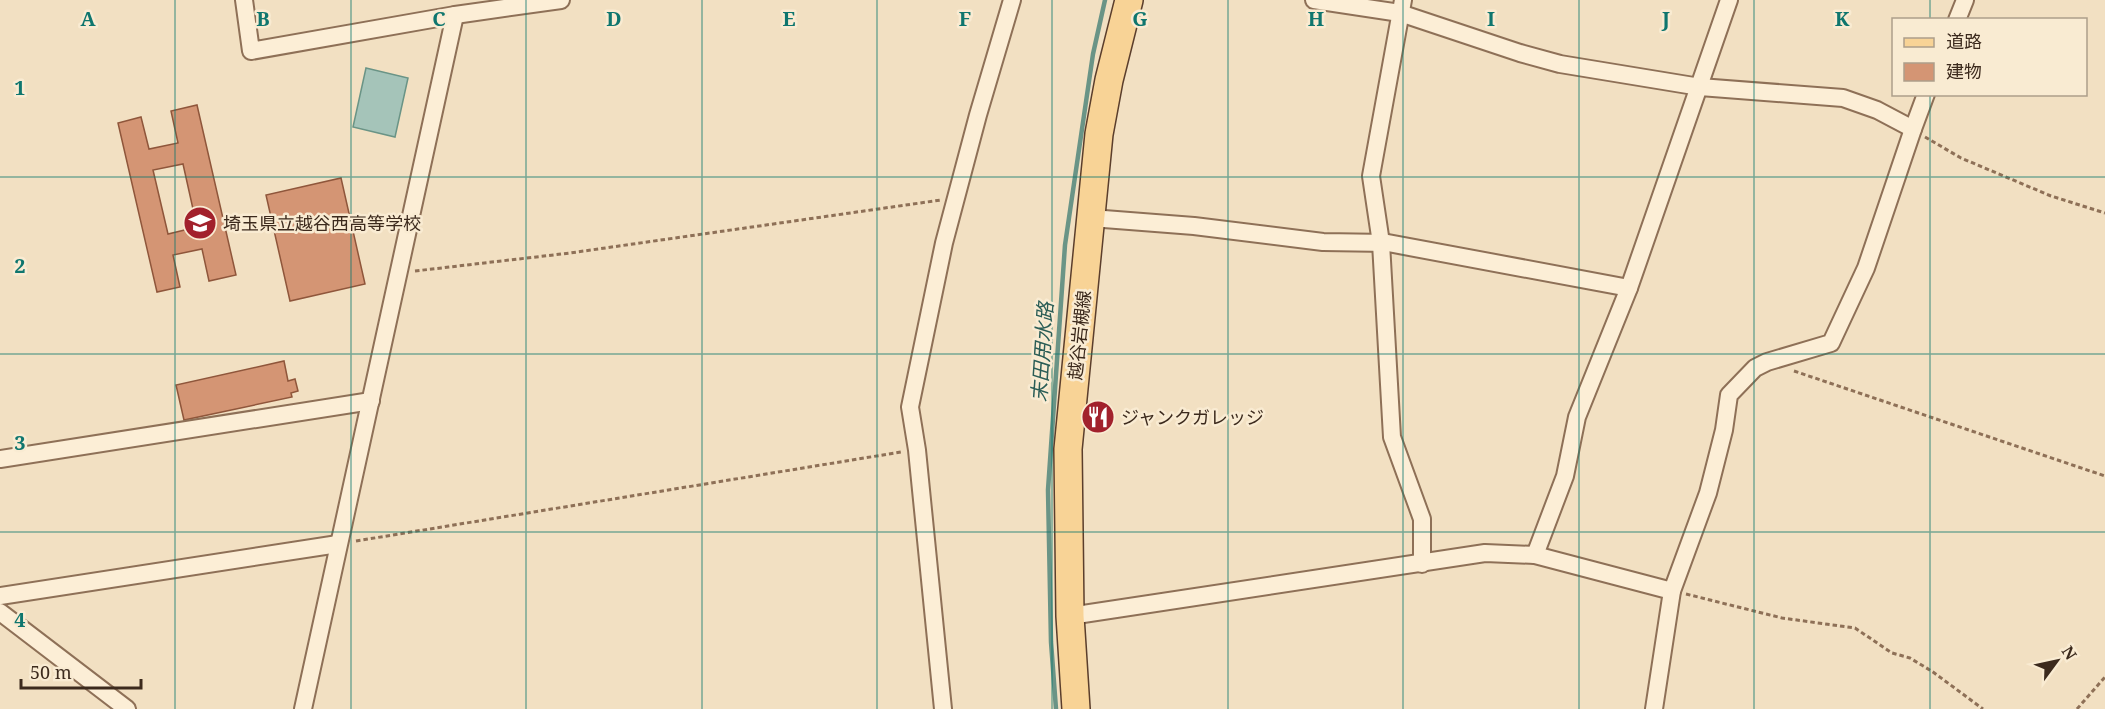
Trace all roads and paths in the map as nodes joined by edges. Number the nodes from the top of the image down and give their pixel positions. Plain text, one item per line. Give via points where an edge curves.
1 (244, 0) edge
2 (561, 0) edge
3 (1012, 0) edge
4 (1129, 0) edge
5 (1314, 0) edge
6 (1729, 0) edge
7 (1965, 0) edge
8 (1401, 7) edge
9 (455, 15) junction
10 (1958, 18) edge
11 (1700, 87) junction
12 (1925, 96) edge
13 (1912, 129) junction
14 (956, 198) junction
15 (2105, 213) edge
16 (1091, 218) junction
17 (1381, 243) junction
18 (398, 273) junction
19 (1629, 288) junction
20 (1767, 362) junction
21 (371, 401) junction
22 (917, 450) junction
23 (0, 459) edge
24 (2105, 476) edge
25 (338, 544) junction
26 (1535, 555) junction
27 (1422, 564) junction
28 (1672, 591) junction
29 (0, 596) edge
30 (0, 612) edge
31 (1070, 616) junction
32 (2105, 677) edge
33 (127, 709) edge
34 (303, 709) edge
35 (944, 709) edge
36 (1076, 709) edge
37 (1654, 709) edge
38 (1983, 709) edge
39 (2077, 709) edge

1 - 9 street via 251,51
2 - 9 street
3 - 14 street
4 - 16 main road, 越谷岩槻線 via 1099,134
5 - 8 street
6 - 11 street
7 - 10 street
8 - 11 street via 1520,53 1560,64
8 - 17 street via 1371,176
9 - 18 street
11 - 13 street via 1843,98
11 - 19 street
12 - 13 street
13 - 15 path via 1961,158 2051,196
13 - 20 street via 1866,268 1831,343
14 - 18 path via 570,253
14 - 22 street via 910,407
16 - 17 street via 1323,242
16 - 31 main road, 越谷岩槻線 via 1068,449
17 - 19 street
17 - 27 street via 1392,437 1422,519
18 - 21 street
19 - 26 street via 1577,417 1565,476
20 - 24 path
20 - 28 street via 1755,368 1730,395 1708,493
21 - 23 street
21 - 25 street
22 - 25 path
22 - 35 street
25 - 29 street
25 - 34 street
26 - 27 street via 1485,553
26 - 28 street
27 - 31 street
28 - 37 street
28 - 38 path via 1782,618 1855,628 1933,672
30 - 33 street
31 - 36 main road, 越谷岩槻線
32 - 39 path

